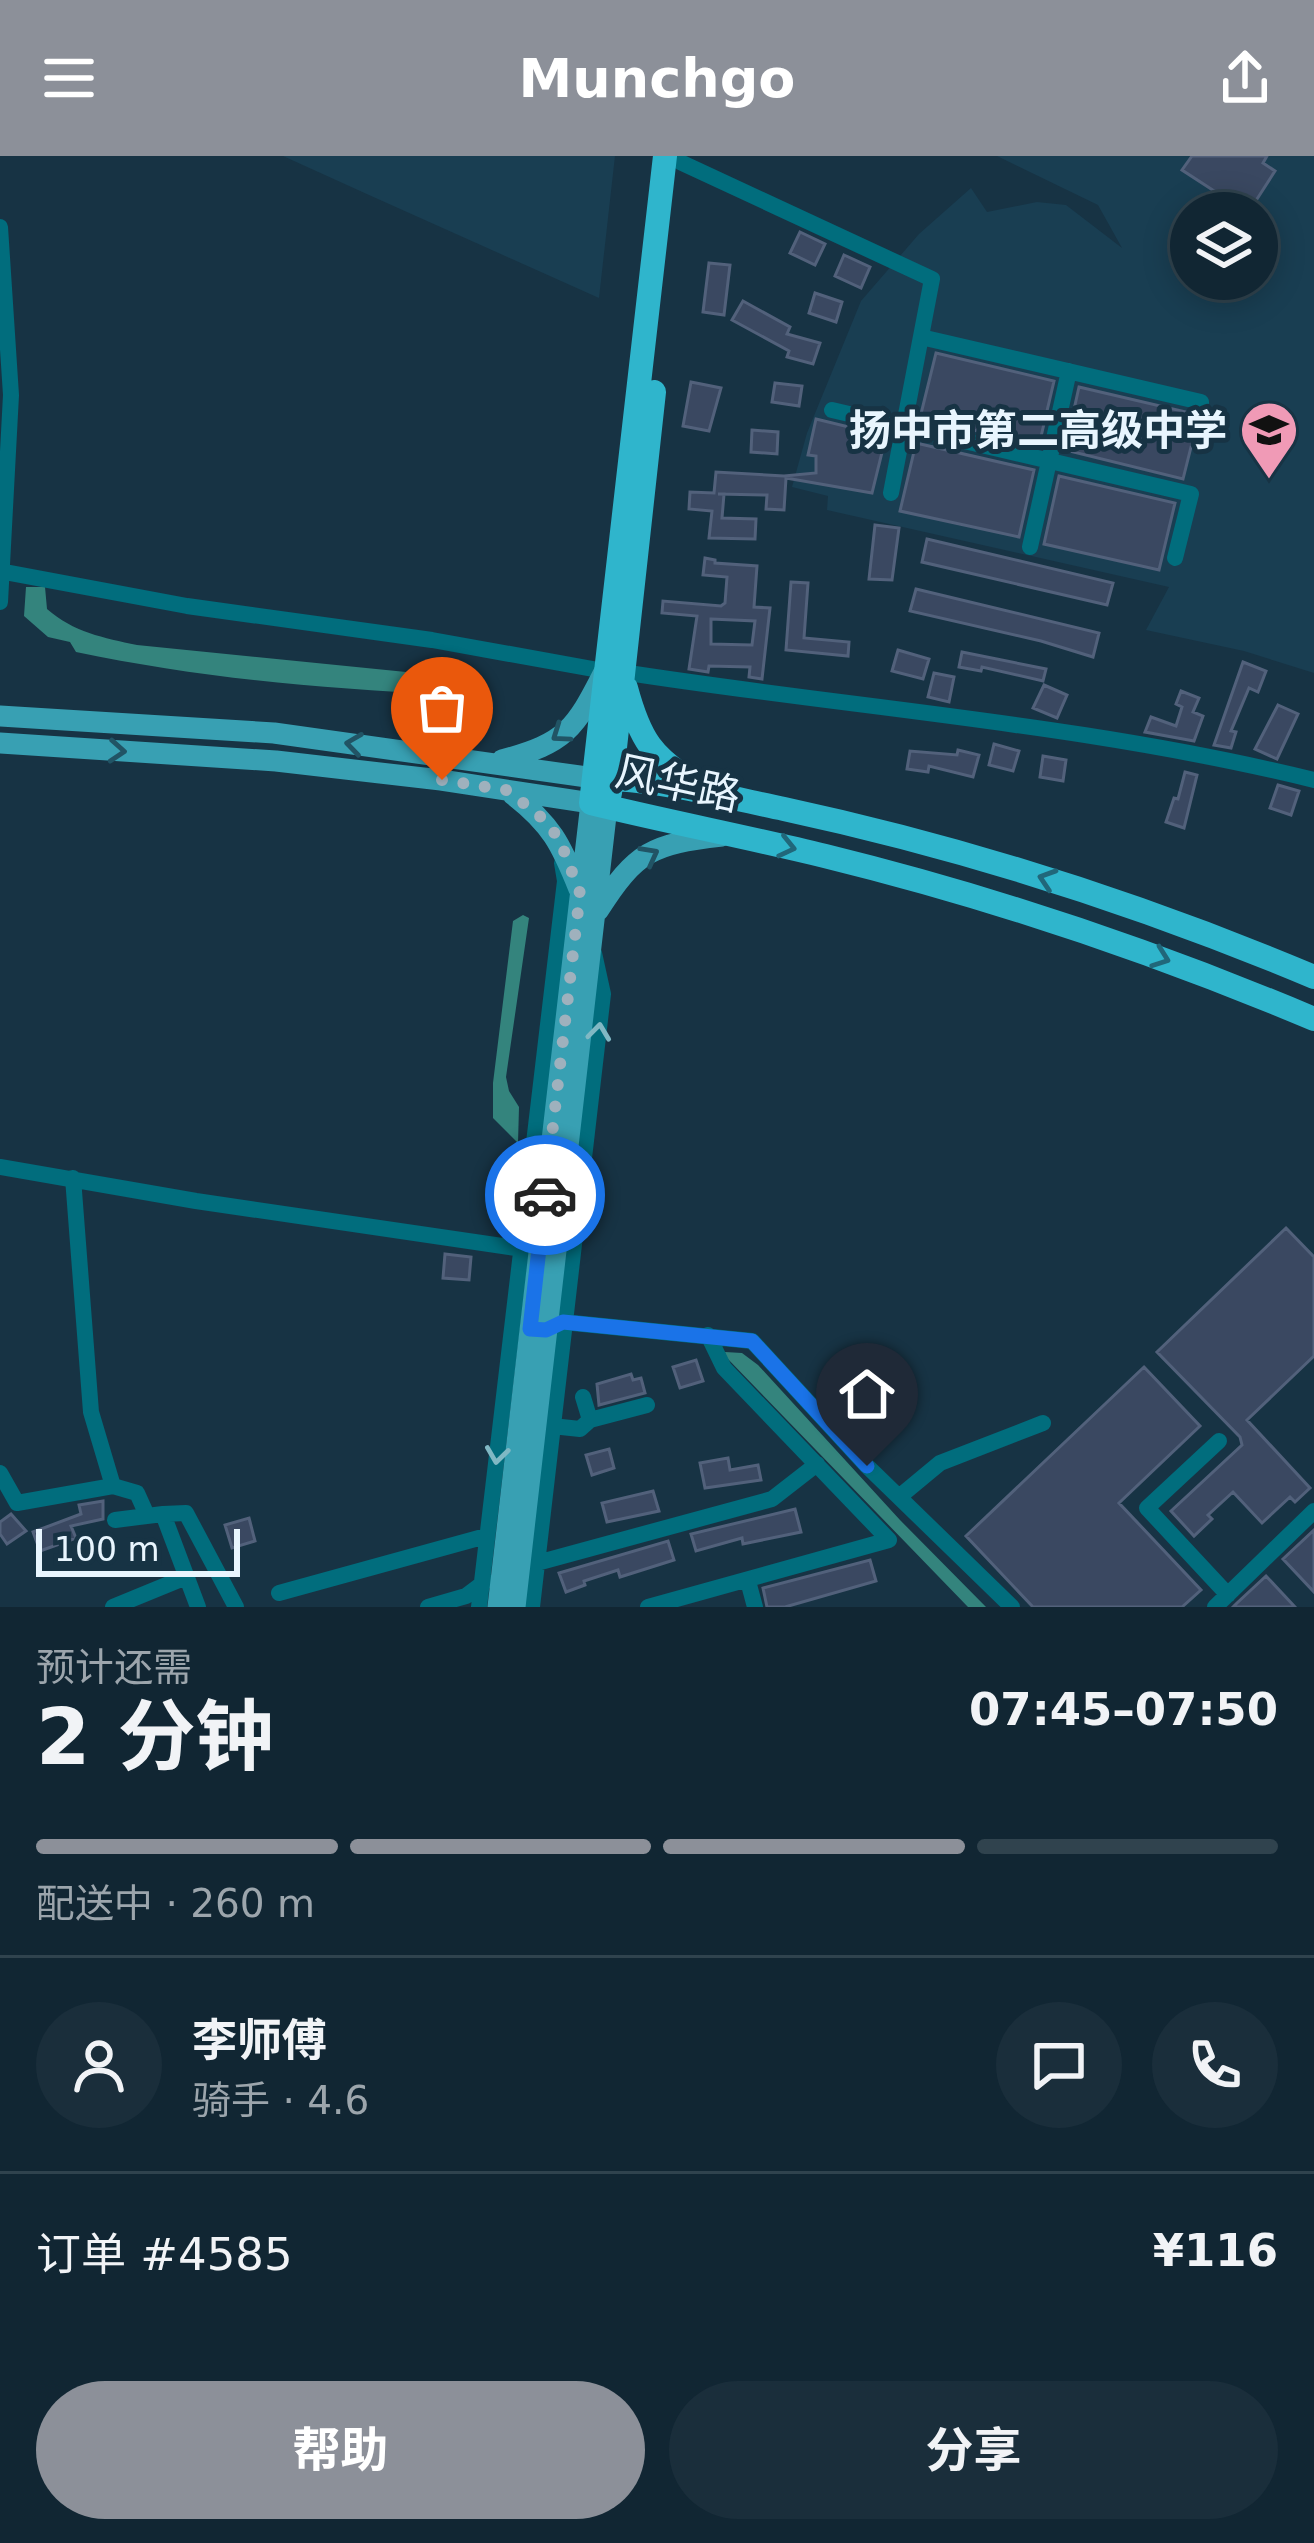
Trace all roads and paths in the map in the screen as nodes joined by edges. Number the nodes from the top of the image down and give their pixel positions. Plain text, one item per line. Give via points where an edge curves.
1 (676, 158) edge
2 (0, 227) edge
3 (921, 337) junction
4 (1069, 371) junction
5 (1201, 402) dead end
6 (832, 410) dead end
7 (904, 427) junction
8 (1049, 461) junction
9 (891, 493) dead end
10 (1030, 548) dead end
11 (1175, 558) dead end
12 (1, 572) edge
13 (0, 602) edge
14 (613, 672) junction
15 (0, 716) edge
16 (0, 743) edge
17 (488, 763) junction
18 (1314, 780) edge
19 (506, 790) junction
20 (601, 792) junction
21 (710, 793) junction
22 (733, 834) junction
23 (559, 838) junction
24 (580, 893) junction
25 (595, 917) junction
26 (1314, 977) edge
27 (1314, 1019) edge
28 (0, 1167) edge
29 (74, 1178) junction
30 (523, 1249) junction
31 (538, 1327) junction
32 (708, 1335) junction
33 (583, 1397) dead end
34 (647, 1405) dead end
35 (590, 1420) junction
36 (1043, 1423) dead end
37 (552, 1426) junction
38 (1219, 1441) dead end
39 (817, 1464) junction
40 (0, 1472) edge
41 (113, 1486) junction
42 (899, 1497) junction
43 (1314, 1511) edge
44 (154, 1513) junction
45 (115, 1520) dead end
46 (486, 1536) junction
47 (537, 1563) junction
48 (503, 1568) junction
49 (186, 1577) junction
50 (748, 1581) junction
51 (482, 1584) junction
52 (279, 1592) dead end
53 (1221, 1601) edge
54 (113, 1607) edge
55 (198, 1607) edge
56 (236, 1607) edge
57 (428, 1607) edge
58 (479, 1607) edge
59 (499, 1607) edge
60 (515, 1607) edge
61 (532, 1607) edge
62 (648, 1607) edge
63 (755, 1607) edge
64 (1012, 1607) edge

1 - 3 street via 932,279
1 - 14 highway
2 - 12 street via 11,394
3 - 4 street
3 - 7 street
4 - 5 street
4 - 8 street
6 - 7 street
7 - 8 street
7 - 9 street
8 - 10 street
8 - 11 street via 1191,494
12 - 13 street
12 - 14 street
14 -> 17 main road via 556,741
14 - 18 street via 1008,724
14 - 20 highway
14 - 21 highway via 661,763
17 -> 15 main road, 风华路 via 274,733
16 -> 19 main road, 风华路 via 276,761
17 - 20 main road, 风华路
19 - 20 main road, 风华路
19 - 23 main road
20 - 21 highway, 风华路
20 - 22 highway, 风华路
20 - 24 main road
20 - 25 main road
26 -> 21 highway, 风华路 via 997,862
25 -> 22 main road via 624,871 650,850
22 -> 27 highway, 风华路 via 1098,935
23 - 24 main road
23 - 30 street via 565,881
24 - 31 main road
31 -> 25 main road
28 - 29 street
29 - 30 street
29 - 41 street via 91,1412
30 - 31 street
31 - 32 street
31 - 37 street
31 -> 46 street
31 - 48 main road
31 - 60 main road
32 - 39 street via 724,1368
32 - 42 street via 752,1341
33 - 35 street
34 - 35 street
35 - 37 street via 580,1429
36 - 42 street via 940,1462
37 - 47 street
38 - 53 street via 1147,1508
39 - 47 street via 772,1499
39 - 50 street via 890,1540
40 - 41 street via 17,1503
41 - 44 street via 137,1493
42 - 64 street
43 - 53 street
44 - 45 street
44 - 49 street
44 - 56 street via 186,1513
46 - 51 street
46 - 52 street
47 - 61 street
48 - 51 street
48 - 59 main road
49 - 54 street
49 - 55 street
50 - 62 street
50 - 63 street
51 - 57 street
51 - 58 street

